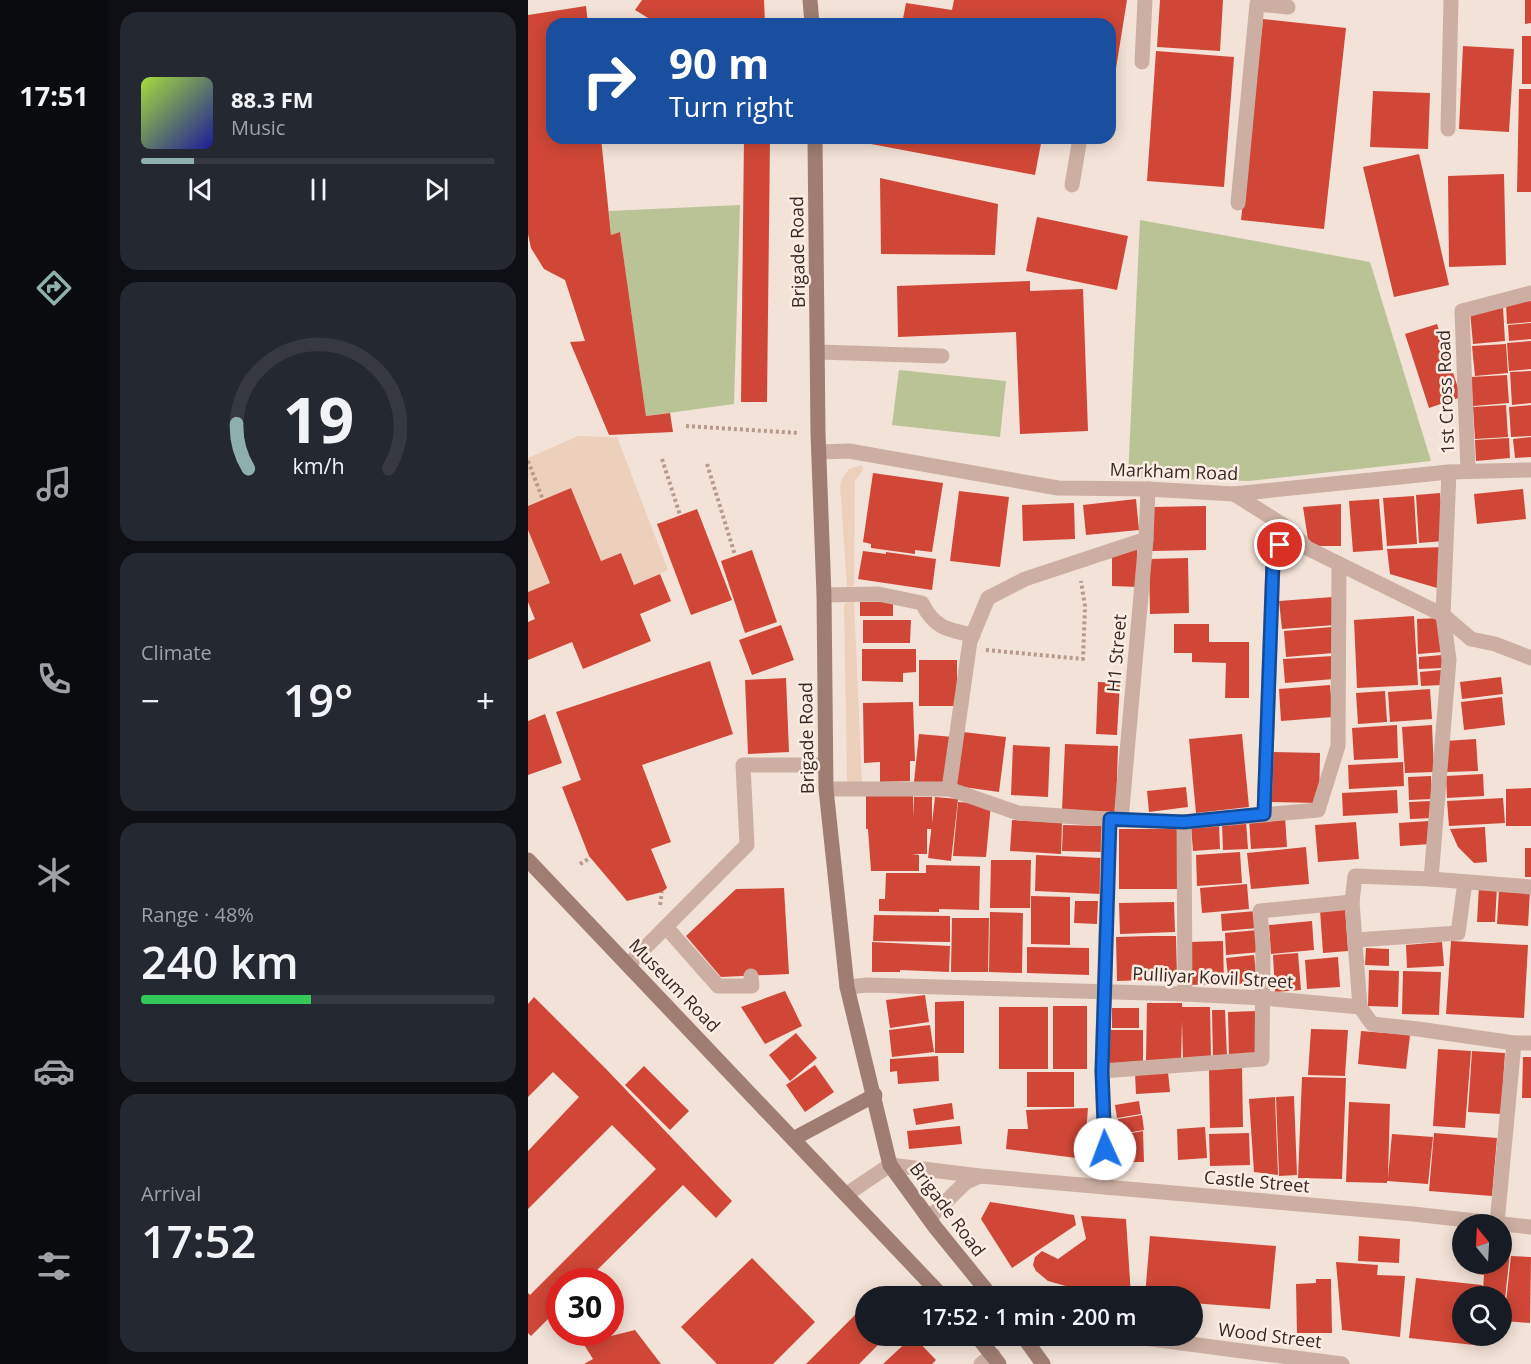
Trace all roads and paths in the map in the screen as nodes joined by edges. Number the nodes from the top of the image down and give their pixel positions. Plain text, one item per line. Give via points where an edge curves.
1 (810, 0) edge
2 (1145, 0) edge
3 (1451, 0) edge
4 (1288, 6) dead end
5 (812, 18) edge
6 (1142, 62) dead end
7 (1448, 129) dead end
8 (815, 144) edge
9 (1079, 144) edge
10 (1072, 185) dead end
11 (1238, 203) dead end
12 (1531, 293) edge
13 (818, 352) junction
14 (942, 356) dead end
15 (686, 426) dead end
16 (818, 433) junction
17 (819, 452) junction
18 (662, 459) dead end
19 (528, 460) edge
20 (707, 464) dead end
21 (1531, 470) edge
22 (1468, 471) junction
23 (1449, 472) junction
24 (1148, 489) junction
25 (1234, 494) junction
26 (543, 500) dead end
27 (680, 515) dead end
28 (1288, 528) junction
29 (1146, 539) junction
30 (735, 555) dead end
31 (1078, 562) junction
32 (1339, 565) junction
33 (824, 594) junction
34 (1443, 615) junction
35 (971, 642) junction
36 (1531, 658) edge
37 (825, 765) junction
38 (826, 789) junction
39 (950, 789) junction
40 (1264, 814) junction
41 (1115, 819) junction
42 (1184, 822) junction
43 (590, 858) dead end
44 (528, 860) edge
45 (580, 864) dead end
46 (1431, 879) junction
47 (1465, 882) junction
48 (1531, 887) edge
49 (1352, 902) junction
50 (666, 927) junction
51 (1356, 940) junction
52 (628, 965) junction
53 (751, 975) dead end
54 (847, 987) junction
55 (1104, 990) junction
56 (1185, 994) junction
57 (1263, 998) junction
58 (1360, 1007) junction
59 (1514, 1043) junction
60 (1531, 1043) edge
61 (1102, 1071) junction
62 (875, 1095) junction
63 (793, 1139) junction
64 (890, 1165) junction
65 (980, 1176) junction
66 (1106, 1188) junction
67 (847, 1194) junction
68 (1498, 1214) edge
69 (929, 1218) junction
70 (1452, 1219) edge
71 (1512, 1225) edge
72 (1531, 1227) edge
73 (933, 1286) edge
74 (983, 1286) edge
75 (982, 1346) edge
76 (1030, 1346) edge
77 (1203, 1346) edge
78 (991, 1361) edge
79 (1042, 1364) edge
80 (1342, 1364) edge

1 - 5 main road
2 - 6 street
3 - 7 street
4 - 11 street via 1257,4
8 - 13 main road, Brigade Road
9 - 10 street
12 - 22 street, 1st Cross Road via 1462,311
13 - 14 street
13 - 16 main road, Brigade Road
15 - 16 path
16 - 17 main road, Brigade Road
17 - 24 street, Markham Road via 849,452 1058,488
17 - 33 main road, Brigade Road
18 - 27 path
19 - 26 path
20 - 30 path
21 - 22 street, Markham Road
22 - 23 street, Markham Road
23 - 25 street, Markham Road
23 - 34 street
24 - 25 street, Markham Road
24 - 29 street, H1 Street
25 - 28 street
28 - 32 street via 1307,548
28 - 40 street via 1273,562
29 - 31 street
29 - 41 street, H1 Street
31 - 35 street via 1025,579 988,598
31 - 35 path via 1085,606 1083,659
32 - 34 street
32 - 40 street via 1338,746 1318,810
33 - 35 street via 878,594 922,603 945,629
33 - 37 main road, Brigade Road
34 - 36 street via 1471,639
34 - 46 street via 1449,660
35 - 39 street
37 - 38 main road, Brigade Road
37 - 50 street via 743,765 747,845
38 - 39 street
38 - 54 main road, Brigade Road
39 - 41 street via 1018,813
40 - 42 street
41 - 42 street
41 - 55 street, H1 Street
42 - 56 street
43 - 45 path
44 - 52 main road, Museum Road
46 - 47 street
46 - 49 street via 1355,876
47 - 48 street
47 - 51 street via 1458,933
49 - 51 street
49 - 57 street via 1260,911
50 - 52 street
50 - 53 street via 718,986 752,986
51 - 58 street
52 - 63 main road, Museum Road
54 - 55 street, Pulliyar Kovil Street
54 - 62 main road, Brigade Road
55 - 56 street, Pulliyar Kovil Street
55 - 61 street, H1 Street
56 - 57 street, Pulliyar Kovil Street
57 - 58 street, Pulliyar Kovil Street
57 - 61 street via 1263,1059
58 - 59 street via 1372,1024
59 - 60 street
59 - 68 street
61 - 66 street, H1 Street
62 - 63 main road
62 - 64 main road, Brigade Road
63 - 67 main road
64 - 65 street, Castle Street
64 - 67 street
64 - 69 main road, Brigade Road
65 - 66 street, Castle Street
65 - 69 street via 966,1182
66 - 70 street, Castle Street
67 - 73 main road
69 - 74 main road, Brigade Road
71 - 72 street, Castle Street
75 - 78 main road
76 - 79 main road
77 - 80 street, Wood Street

